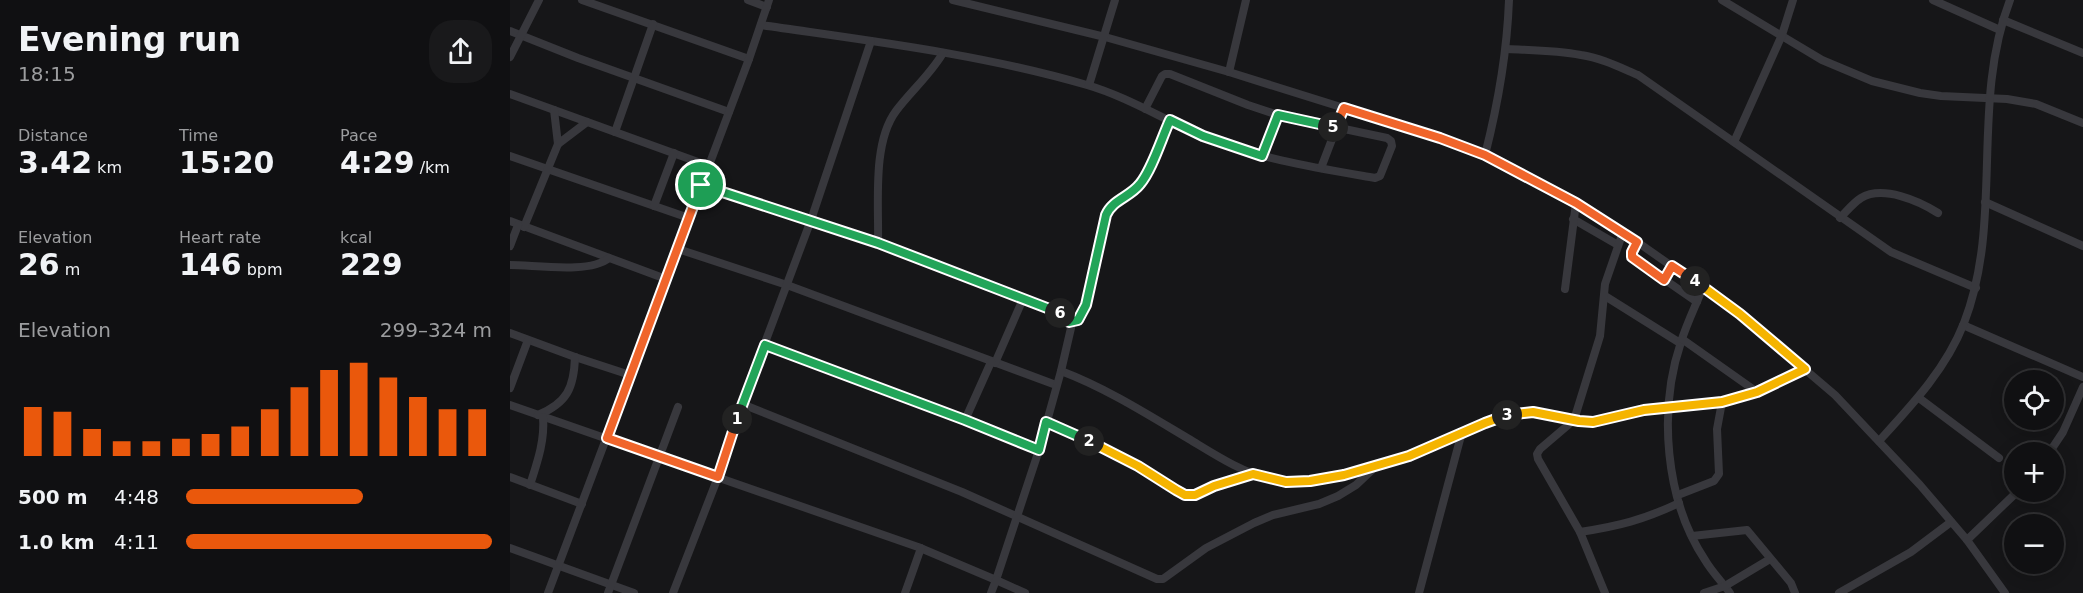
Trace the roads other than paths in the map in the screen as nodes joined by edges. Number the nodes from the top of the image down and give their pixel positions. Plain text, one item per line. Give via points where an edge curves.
1 (539, 0) edge
2 (748, 0) edge
3 (952, 0) edge
4 (1115, 0) edge
5 (1246, 0) edge
6 (1509, 0) edge
7 (1722, 0) edge
8 (1793, 0) edge
9 (1933, 0) edge
10 (2010, 0) edge
11 (587, 1) edge
12 (768, 3) edge
13 (2003, 20) junction
14 (653, 24) junction
15 (761, 25) junction
16 (2000, 30) junction
17 (510, 31) edge
18 (1782, 35) junction
19 (521, 37) junction
20 (1105, 38) junction
21 (871, 41) junction
22 (1506, 49) junction
23 (943, 53) junction
24 (2083, 53) edge
25 (510, 57) edge
26 (749, 59) junction
27 (1229, 72) junction
28 (633, 78) junction
29 (1089, 86) junction
30 (510, 94) edge
31 (1989, 98) junction
32 (1146, 108) junction
33 (1344, 108) junction
34 (554, 110) junction
35 (729, 112) junction
36 (1278, 115) junction
37 (1170, 120) junction
38 (587, 122) junction
39 (2083, 123) edge
40 (1336, 127) junction
41 (615, 132) junction
42 (1734, 142) junction
43 (558, 144) junction
44 (674, 153) junction
45 (1485, 155) junction
46 (510, 156) edge
47 (1262, 156) junction
48 (709, 166) junction
49 (1321, 168) junction
50 (548, 169) junction
51 (701, 185) junction
52 (1985, 202) junction
53 (1576, 203) junction
54 (654, 206) junction
55 (1938, 213) dead end
56 (689, 218) junction
57 (1840, 218) junction
58 (1573, 219) junction
59 (811, 220) junction
60 (517, 224) edge
61 (1623, 232) junction
62 (1637, 242) junction
63 (878, 243) junction
64 (510, 246) edge
65 (1618, 246) junction
66 (2083, 246) edge
67 (678, 249) junction
68 (609, 258) junction
69 (510, 266) edge
70 (1672, 266) junction
71 (666, 279) junction
72 (1664, 280) junction
73 (787, 285) junction
74 (1703, 287) junction
75 (1976, 288) junction
76 (1565, 289) dead end
77 (1605, 296) junction
78 (1023, 299) junction
79 (1697, 302) junction
80 (1069, 322) junction
81 (1963, 325) junction
82 (510, 333) edge
83 (528, 340) junction
84 (1681, 341) junction
85 (765, 345) junction
86 (574, 357) junction
87 (993, 362) junction
88 (1805, 369) junction
89 (1061, 371) junction
90 (630, 375) junction
91 (2083, 377) edge
92 (1056, 385) junction
93 (2083, 387) edge
94 (510, 388) edge
95 (1757, 392) junction
96 (1919, 399) junction
97 (1722, 402) junction
98 (742, 404) junction
99 (510, 405) edge
100 (678, 407) dead end
101 (1668, 407) junction
102 (541, 416) junction
103 (965, 420) junction
104 (1574, 420) junction
105 (1046, 422) junction
106 (1462, 432) junction
107 (607, 438) junction
108 (1879, 441) junction
109 (2056, 442) edge
110 (1039, 450) junction
111 (659, 456) junction
112 (1999, 458) dead end
113 (1375, 466) junction
114 (1253, 474) junction
115 (510, 477) edge
116 (718, 477) junction
117 (530, 485) junction
118 (1679, 499) junction
119 (2007, 502) edge
120 (582, 504) junction
121 (1017, 516) junction
122 (1952, 522) junction
123 (1580, 532) junction
124 (1692, 536) junction
125 (1967, 540) junction
126 (510, 548) edge
127 (921, 548) junction
128 (1770, 560) junction
129 (558, 566) junction
130 (996, 580) junction
131 (1725, 586) junction
132 (610, 589) edge
133 (2005, 592) edge
134 (548, 593) edge
135 (634, 593) edge
136 (673, 593) edge
137 (905, 593) edge
138 (991, 593) edge
139 (1025, 593) edge
140 (1419, 593) edge
141 (1605, 593) edge
142 (1704, 593) edge
143 (1730, 593) edge
144 (1795, 593) edge
145 (1839, 593) edge
146 (2015, 593) edge

1 - 19 street
2 - 12 street
3 - 20 street
4 - 20 street
5 - 27 street
6 - 22 street
7 - 18 street
8 - 18 street
9 - 16 street
10 - 13 street
11 - 14 street
12 - 15 street
13 - 16 street
13 - 24 street
14 - 26 street
14 - 28 street
15 - 21 street
15 - 26 street
16 - 31 street
17 - 19 street
18 - 31 street via 1822,60 1872,81 1920,93
18 - 42 street
19 - 25 street
19 - 28 street
20 - 27 street
20 - 29 street
21 - 23 street
21 - 59 street
22 - 42 street via 1582,55 1609,63 1638,75
22 - 45 street
23 - 29 street
23 - 63 street via 896,111 884,135
26 - 35 street
27 - 33 street
28 - 35 street
28 - 41 street
29 - 32 street
30 - 34 street
31 - 39 street via 2036,104
31 - 52 street
32 - 36 street via 1165,74
32 - 37 street
33 - 40 street
33 - 45 street
34 - 38 street
34 - 43 street
35 - 48 street
36 - 40 street
36 - 47 street
37 - 47 street
37 - 80 street via 1144,180 1108,209 1086,305 1078,320
38 - 41 street
38 - 43 street
40 - 49 street
40 - 49 street via 1390,141 1392,146 1382,174 1375,178
41 - 44 street
42 - 57 street
43 - 50 street
44 - 48 street
44 - 54 street
45 - 53 street
46 - 50 street
47 - 49 street
48 - 51 street
50 - 54 street
50 - 60 street
51 - 56 street
51 - 59 street
52 - 66 street
52 - 75 street
53 - 58 street
53 - 61 street
54 - 56 street
55 - 57 street via 1917,200 1878,194 1861,198
56 - 67 street
57 - 75 street via 1902,258
58 - 65 street
58 - 76 street
59 - 63 street
59 - 73 street
60 - 64 street
60 - 68 street
61 - 62 street
61 - 65 street
62 - 70 street
62 - 72 street via 1632,257
63 - 78 street
65 - 77 street via 1605,284
67 - 71 street
67 - 73 street
68 - 69 street via 571,268
68 - 71 street
70 - 72 street
70 - 74 street
71 - 90 street
72 - 79 street
73 - 85 street
73 - 87 street
74 - 79 street
74 - 88 street
75 - 81 street
77 - 84 street
77 - 104 street via 1600,336
78 - 80 street via 1059,313
78 - 87 street
79 - 84 street
80 - 89 street
81 - 91 street
81 - 96 street
82 - 83 street
83 - 86 street
83 - 94 street
84 - 95 street
84 - 101 street
85 - 98 street
85 - 103 street
86 - 90 street
86 - 102 street via 572,384 563,399
87 - 92 street
87 - 103 street
88 - 95 street
88 - 108 street
89 - 92 street
89 - 114 street via 1134,405
90 - 107 street
92 - 105 street
93 - 109 street
95 - 97 street
96 - 108 street
96 - 112 street
97 - 101 street
97 - 118 street via 1717,429 1719,474 1714,481
98 - 116 street
98 - 121 street
99 - 102 street
100 - 111 street
101 - 104 street via 1593,422
101 - 118 street via 1671,463
102 - 107 street
102 - 117 street via 541,450
103 - 110 street
104 - 106 street via 1516,412
104 - 123 street via 1540,449 1538,459
105 - 110 street
105 - 114 street via 1130,461 1185,495
106 - 113 street via 1409,456
106 - 140 street
107 - 111 street
107 - 120 street
108 - 122 street
110 - 121 street
111 - 116 street
111 - 132 street
113 - 114 street via 1310,481 1286,482
113 - 121 street via 1338,496 1254,524 1206,548 1163,579
115 - 117 street
116 - 127 street
116 - 136 street
117 - 120 street
118 - 123 street via 1650,516
118 - 124 street
119 - 125 street
120 - 129 street
121 - 130 street
122 - 125 street
122 - 145 street via 1911,552
123 - 141 street
124 - 128 street via 1747,530
124 - 131 street
125 - 133 street
126 - 129 street
127 - 130 street
127 - 137 street
128 - 131 street
128 - 144 street
129 - 132 street
129 - 134 street
130 - 138 street
130 - 139 street
131 - 142 street
131 - 143 street
132 - 135 street
133 - 146 street

